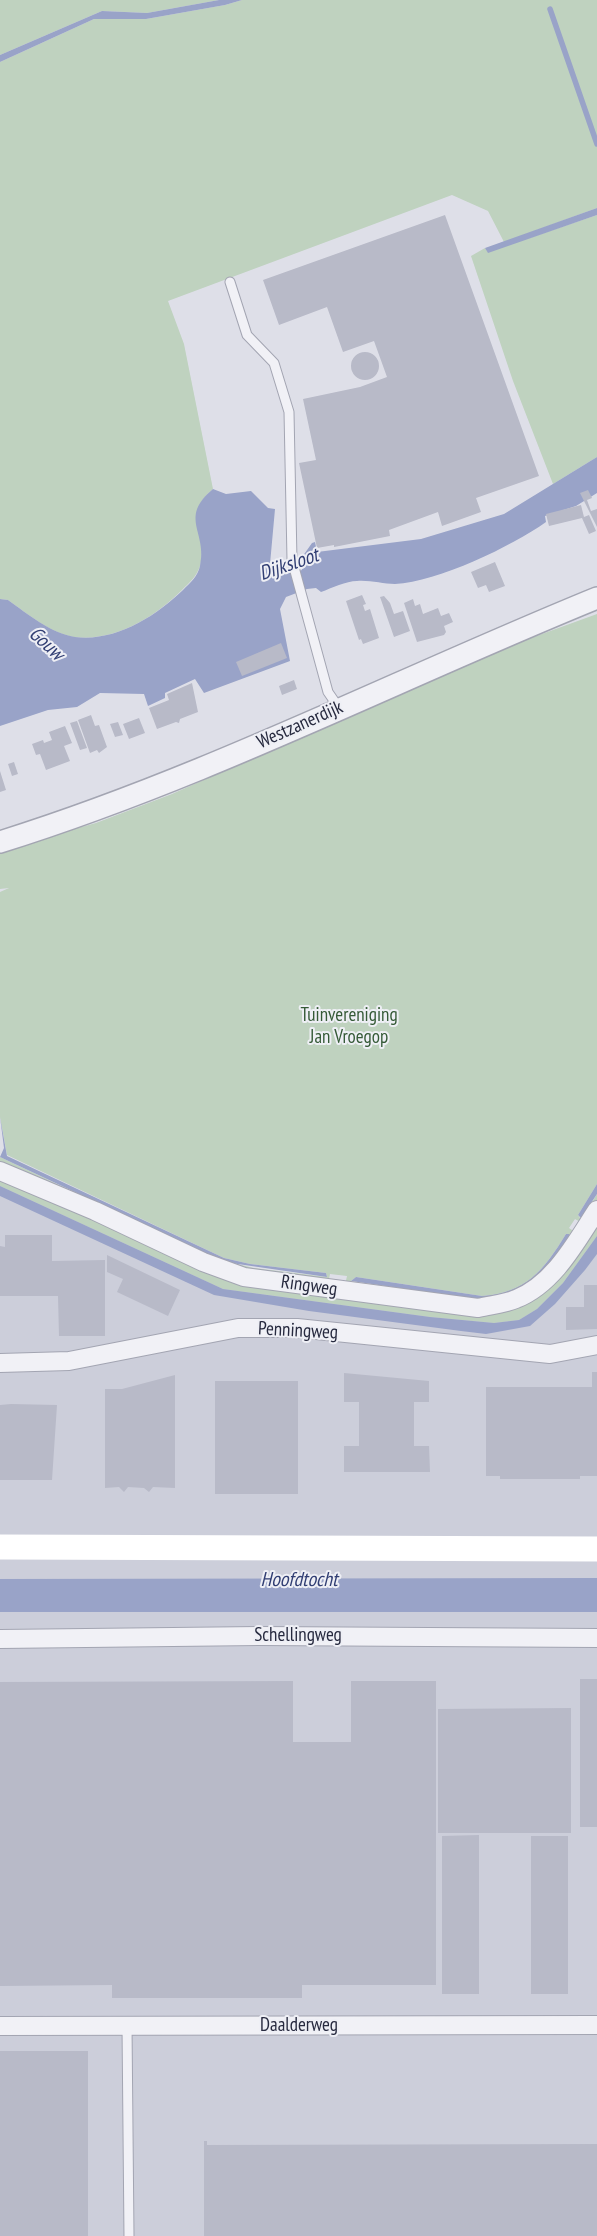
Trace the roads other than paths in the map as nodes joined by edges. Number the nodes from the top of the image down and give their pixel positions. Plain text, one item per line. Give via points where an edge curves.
1 (230, 282) dead end
2 (597, 598) edge
3 (339, 708) junction
4 (0, 842) edge
5 (0, 1171) edge
6 (597, 1210) edge
7 (597, 1345) edge
8 (0, 1363) edge
9 (0, 1547) edge
10 (597, 1549) edge
11 (597, 1638) edge
12 (0, 1639) edge
13 (597, 2025) edge
14 (0, 2026) edge
15 (127, 2026) junction
16 (129, 2236) edge

1 - 3 lane via 247,335 274,363 289,412 292,560 328,692
2 - 3 street, Westzanerdijk
3 - 4 street, Westzanerdijk via 208,766 102,808
5 - 6 street, Ringweg via 203,1262 244,1277 478,1308 516,1299 537,1287 563,1261
7 - 8 street, Penningweg via 550,1354 297,1328 238,1328 69,1361
9 - 10 main road
11 - 12 street, Schellingweg
13 - 15 street, Daalderweg
14 - 15 street, Daalderweg
15 - 16 lane

